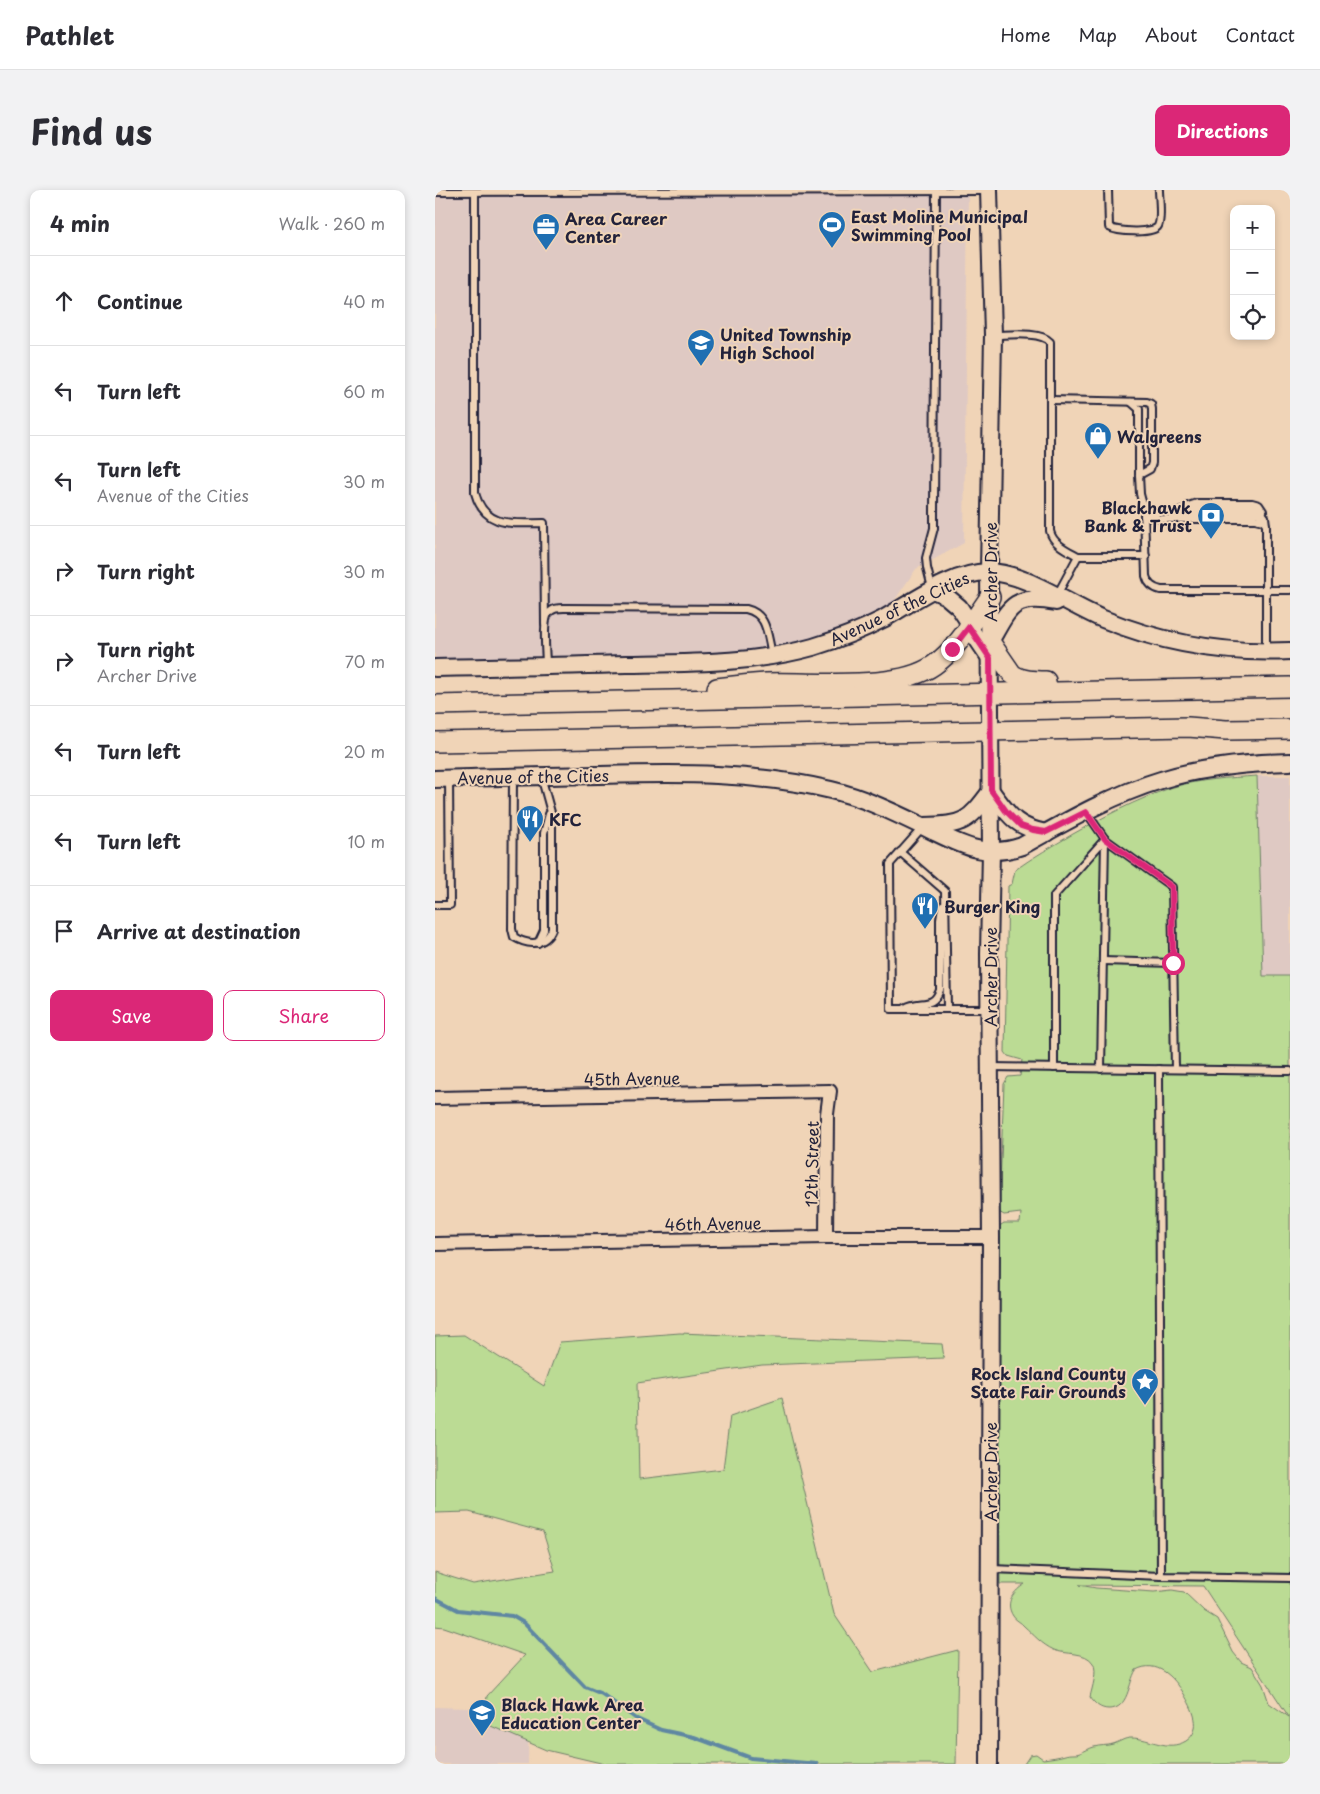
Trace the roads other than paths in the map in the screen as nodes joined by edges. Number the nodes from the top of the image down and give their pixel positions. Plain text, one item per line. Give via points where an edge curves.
1 (989, 190) edge
2 (1108, 190) edge
3 (1159, 190) edge
4 (935, 191) edge
5 (435, 192) edge
6 (475, 192) junction
7 (993, 335) junction
8 (1051, 400) junction
9 (1131, 402) junction
10 (1139, 476) junction
11 (1264, 514) junction
12 (1144, 516) junction
13 (1177, 518) junction
14 (1266, 525) junction
15 (1077, 556) junction
16 (1145, 556) junction
17 (989, 572) junction
18 (933, 590) junction
19 (1266, 590) junction
20 (1290, 590) edge
21 (990, 597) junction
22 (1056, 597) junction
23 (1076, 606) junction
24 (545, 624) junction
25 (969, 627) junction
26 (990, 650) junction
27 (1290, 651) edge
28 (1266, 652) junction
29 (773, 655) junction
30 (546, 666) junction
31 (435, 668) edge
32 (1290, 686) edge
33 (990, 692) junction
34 (621, 701) junction
35 (435, 704) edge
36 (1290, 723) edge
37 (1188, 727) junction
38 (1290, 729) edge
39 (991, 731) junction
40 (960, 732) junction
41 (720, 737) dead end
42 (435, 742) edge
43 (1290, 762) edge
44 (541, 776) junction
45 (513, 777) junction
46 (442, 779) edge
47 (991, 790) junction
48 (1086, 812) junction
49 (923, 826) junction
50 (1046, 832) junction
51 (1105, 839) junction
52 (991, 851) junction
53 (900, 852) junction
54 (945, 891) junction
55 (435, 905) edge
56 (1103, 961) junction
57 (1173, 963) junction
58 (904, 1009) junction
59 (947, 1009) junction
60 (989, 1009) junction
61 (990, 1068) junction
62 (1054, 1068) junction
63 (1101, 1068) junction
64 (1159, 1069) junction
65 (1175, 1069) junction
66 (1290, 1070) edge
67 (830, 1091) joint
68 (435, 1098) edge
69 (826, 1237) junction
70 (991, 1237) junction
71 (435, 1244) edge
72 (990, 1569) junction
73 (1161, 1576) junction
74 (1290, 1578) edge
75 (989, 1764) edge

1 - 4 lane
1 - 7 street, Archer Drive
2 - 3 lane via 1109,227 1123,232 1157,227
4 - 6 lane
4 - 18 lane via 934,528 927,558
5 - 6 lane
6 - 24 lane via 475,493 478,504 494,520 507,524 544,523
7 - 8 lane via 1047,338 1051,346
7 - 17 street, Archer Drive
8 - 9 lane
8 - 15 lane via 1051,535
9 - 10 lane via 1139,409
9 - 10 lane via 1147,402 1152,409 1152,463 1150,469
10 - 12 lane
11 - 12 lane via 1250,507 1190,508
11 - 13 lane via 1193,513
11 - 14 lane
12 - 13 lane
12 - 16 lane
13 - 14 lane via 1255,519
14 - 19 lane
15 - 16 lane
15 - 22 lane
16 - 19 lane via 1145,576 1154,588 1161,590
17 - 18 street, Avenue of the Cities via 965,574
17 - 21 street, Archer Drive
17 - 22 street, Avenue of the Cities via 1015,577
18 - 25 street via 959,607
18 - 29 street, Avenue of the Cities via 881,620 843,636 813,647
19 - 20 lane
19 - 28 lane
21 - 25 main road
21 - 26 street, Archer Drive
22 - 23 street, Avenue of the Cities
23 - 26 street via 1041,600 1015,604 1007,612
23 - 28 street, Avenue of the Cities via 1158,638 1218,649
24 - 29 lane via 547,614 553,608 746,608 756,611 763,620
24 - 30 lane
25 - 26 street
25 - 34 main road via 937,664 903,679 747,684
26 - 32 main road via 1017,678 1032,681 1195,679
26 - 33 street, Archer Drive
27 - 28 street, Avenue of the Cities
29 - 30 street, Avenue of the Cities via 693,663
30 - 31 street, Avenue of the Cities
32 - 33 main road
33 - 34 main road
33 - 39 street, Archer Drive
34 - 35 main road
36 - 37 main road
37 - 38 main road
37 - 39 main road
39 - 40 main road
39 - 47 street, Archer Drive
40 - 41 main road
40 - 42 main road
43 - 48 street, Avenue of the Cities via 1179,775 1143,786
44 - 45 street, Avenue of the Cities
44 - 45 lane via 552,816 552,929 544,940 527,943 513,936 512,929
44 - 49 street, Avenue of the Cities via 719,774 759,777 832,790
45 - 46 street, Avenue of the Cities
46 - 55 lane via 450,905
47 - 49 street via 962,822
47 - 50 street via 1021,826
47 - 52 street, Archer Drive
48 - 50 street, Avenue of the Cities
48 - 51 lane
49 - 52 street, Avenue of the Cities via 956,843
49 - 53 lane
50 - 52 street, Avenue of the Cities via 1008,851
51 - 56 lane
51 - 57 lane via 1172,887
51 - 62 lane via 1054,896
52 - 60 street, Archer Drive
53 - 54 lane
53 - 58 lane via 890,864 891,1009
54 - 58 lane via 940,919 940,990 937,998 929,1003 913,1004
54 - 59 lane
56 - 57 lane
56 - 63 lane
57 - 65 lane
58 - 59 lane
59 - 60 lane
60 - 61 street, Archer Drive
61 - 62 lane
61 - 70 street, Archer Drive
62 - 63 lane
63 - 64 lane
64 - 65 lane
64 - 73 lane
65 - 66 lane
67 - 68 street, 45th Avenue
67 - 69 street, 12th Street
69 - 70 street, 46th Avenue
69 - 71 street, 46th Avenue
70 - 72 street, Archer Drive
72 - 73 lane
72 - 75 street, Archer Drive
73 - 74 lane

